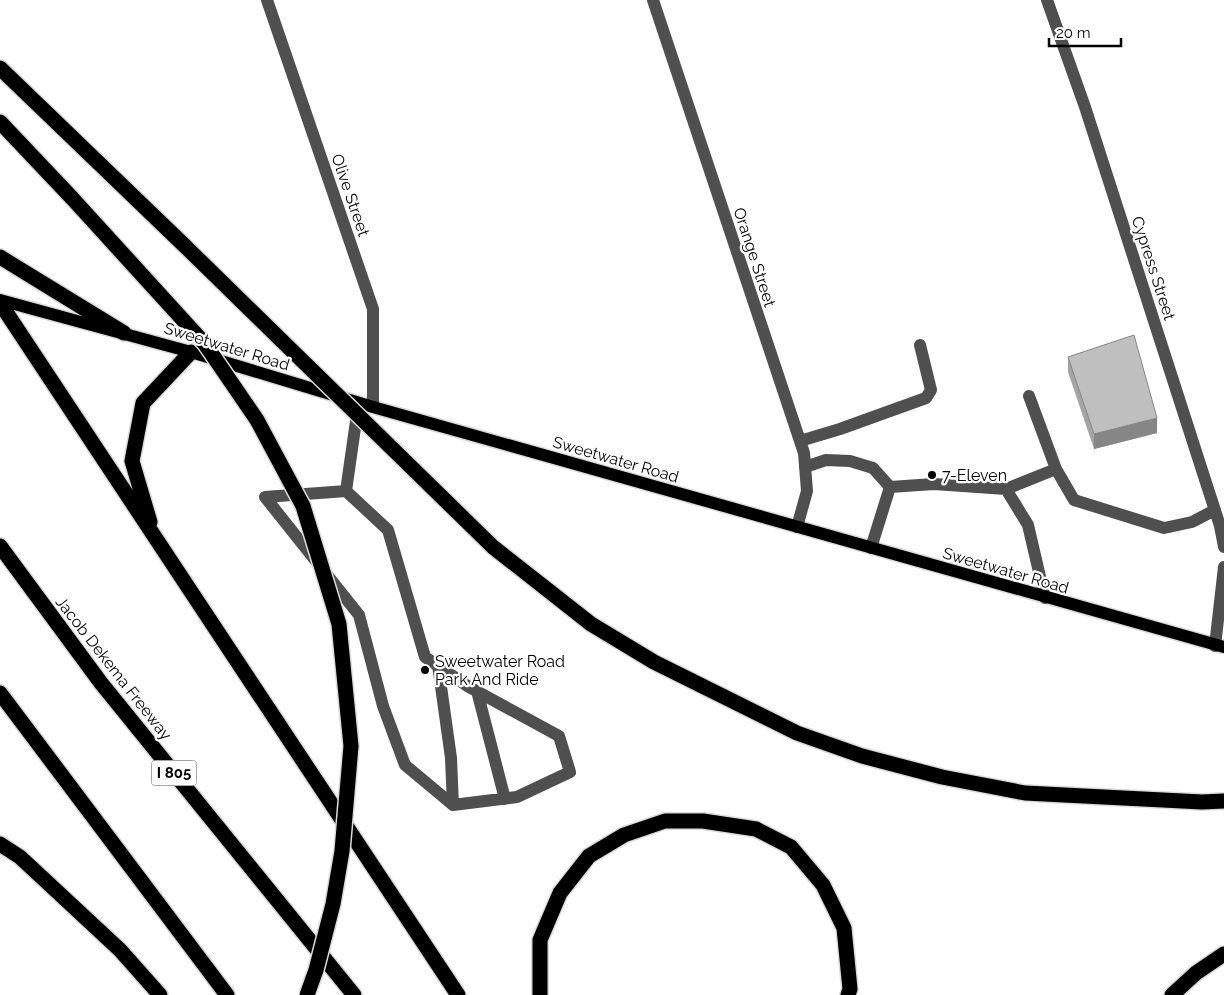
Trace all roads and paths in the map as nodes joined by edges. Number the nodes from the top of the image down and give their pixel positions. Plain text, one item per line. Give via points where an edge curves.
1 (266, 0) edge
2 (653, 0) edge
3 (1047, 0) edge
4 (0, 68) edge
5 (0, 122) edge
6 (0, 257) edge
7 (0, 302) edge
8 (124, 333) junction
9 (920, 345) dead end
10 (191, 352) junction
11 (1029, 396) dead end
12 (358, 402) junction
13 (373, 407) junction
14 (800, 441) junction
15 (805, 467) junction
16 (1056, 469) junction
17 (890, 487) junction
18 (1006, 489) junction
19 (346, 492) junction
20 (1215, 510) junction
21 (796, 527) junction
22 (155, 538) junction
23 (0, 546) edge
24 (1224, 547) edge
25 (871, 548) junction
26 (1224, 567) edge
27 (1045, 598) junction
28 (1219, 646) edge
29 (438, 665) junction
30 (477, 691) junction
31 (0, 693) edge
32 (505, 799) junction
33 (1224, 801) edge
34 (453, 805) junction
35 (0, 844) edge
36 (1224, 954) edge
37 (160, 995) edge
38 (227, 995) edge
39 (307, 995) edge
40 (354, 995) edge
41 (458, 995) edge
42 (540, 995) edge
43 (848, 995) edge
44 (1172, 995) edge

1 - 13 street, Olive Street via 373,309
2 - 14 street, Orange Street
3 - 20 street, Cypress Street via 1085,107
4 - 33 highway, bridge via 493,547 591,624 654,662 796,733 942,778 1026,793
5 - 39 highway, bridge via 205,344 258,420 303,506 339,624 351,746 334,904
6 - 8 highway
7 - 8 main road, Sweetwater Road
7 - 22 highway
8 - 10 main road, Sweetwater Road
9 - 14 street via 931,390 926,398 840,430
10 - 12 main road, Sweetwater Road
10 - 22 highway via 143,403 132,461
11 - 16 street
12 - 13 main road, Sweetwater Road
12 - 19 street
13 - 21 main road, Sweetwater Road
14 - 15 street, Orange Street
15 - 17 street via 826,460 850,461 873,468
15 - 21 street, Orange Street via 807,492
16 - 18 street
16 - 20 street via 1074,500 1164,528 1192,522
17 - 18 street via 934,484
17 - 25 street
18 - 27 street via 1028,525
19 - 29 street via 388,530 426,657
19 - 34 street via 265,497 359,615 382,706 405,765
20 - 24 street, Cypress Street
21 - 25 main road, Sweetwater Road
22 - 41 highway
23 - 40 highway, Jacob Dekema Freeway / I 805 via 101,683
25 - 27 main road, Sweetwater Road
26 - 28 street
27 - 28 main road, Sweetwater Road
29 - 30 street
29 - 34 street via 451,758
30 - 32 street
30 - 32 street via 559,736 570,772 517,797
31 - 38 highway
32 - 34 street
35 - 37 highway via 20,857 113,943
36 - 44 highway
42 - 43 highway via 540,940 560,894 589,856 624,835 665,821 704,821 756,830 791,847 824,885 844,928

